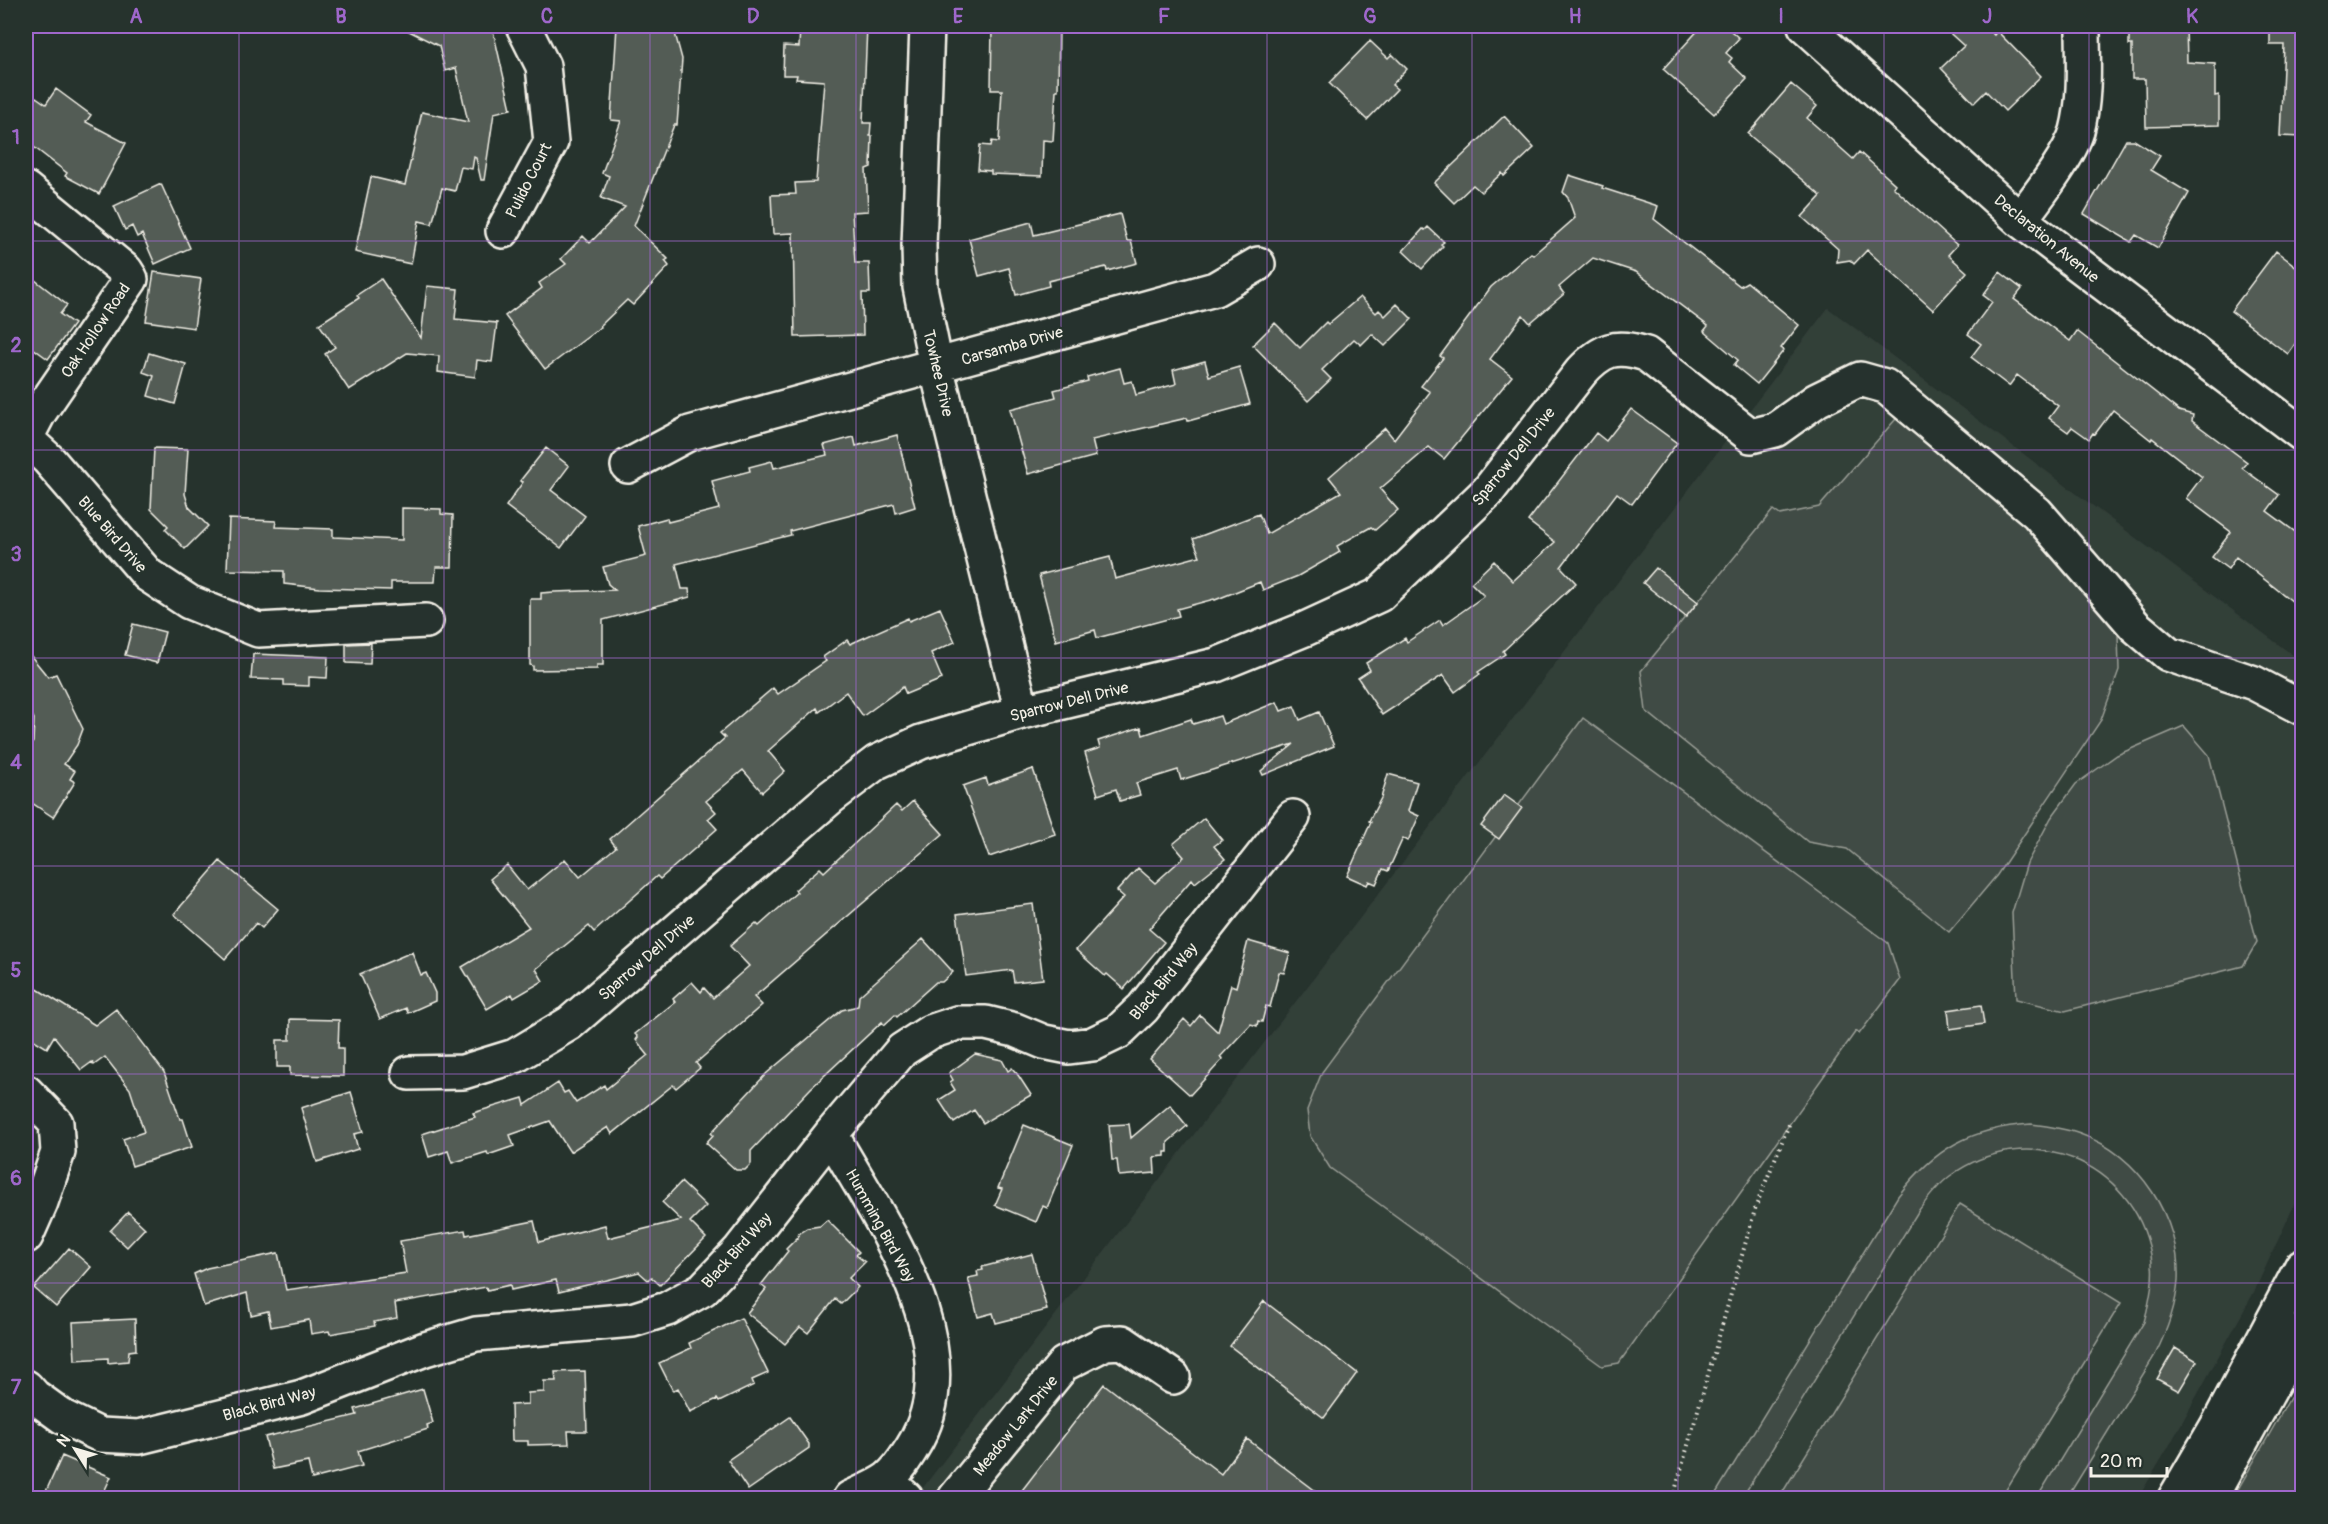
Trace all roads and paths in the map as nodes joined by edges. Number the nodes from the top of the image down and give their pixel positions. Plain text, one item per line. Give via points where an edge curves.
1 (523, 26) edge
2 (927, 26) edge
3 (1806, 26) edge
4 (2083, 26) edge
5 (26, 189) edge
6 (2020, 220) junction
7 (502, 231) dead end
8 (1258, 264) dead end
9 (936, 366) junction
10 (2302, 431) edge
11 (26, 439) edge
12 (628, 466) dead end
13 (426, 621) dead end
14 (2302, 708) edge
15 (1022, 712) junction
16 (1293, 817) dead end
17 (409, 1073) dead end
18 (26, 1092) edge
19 (1790, 1122) dead end
20 (831, 1134) junction
21 (26, 1236) edge
22 (2299, 1285) edge
23 (2302, 1331) edge
24 (1173, 1377) dead end
25 (26, 1387) edge
26 (896, 1489) edge
27 (850, 1498) edge
28 (955, 1498) edge
29 (1673, 1498) edge
30 (2175, 1498) edge
31 (2210, 1498) edge

1 - 7 street, Pulido Court via 543,66 551,142
2 - 9 street, Towhee Drive via 920,287
3 - 6 street, Declaration Avenue
4 - 6 street via 2084,94 2076,133 2057,169
5 - 11 street, Oak Hollow Road via 131,279 39,413
6 - 10 street, Declaration Avenue
8 - 9 street, Carsamba Drive via 1215,289
9 - 12 street, Carsamba Drive via 690,433
9 - 15 street, Towhee Drive
11 - 13 street, Blue Bird Drive via 48,459 148,575 189,602 258,630
14 - 15 street, Sparrow Dell Drive via 2254,683 2168,654 2135,626 2037,513 1885,386 1860,379 1817,400 1775,430 1751,436 1646,354 1630,349 1612,350 1595,357 1488,490 1379,595 1216,665
15 - 17 street, Sparrow Dell Drive via 921,742 877,762 831,797 570,1023 515,1056 463,1072
16 - 20 street, Black Bird Way via 1143,1008 1118,1032 1093,1044 1069,1047 986,1023 957,1023 930,1032 902,1050
18 - 21 street via 56,1124 58,1152
19 - 29 path via 1756,1206
20 - 25 street, Black Bird Way via 740,1250 703,1289 667,1309 632,1320 476,1334 425,1349 302,1397 139,1437 100,1435 63,1417
20 - 26 street, Humming Bird Way via 916,1289 931,1350 933,1391 923,1431 903,1463
22 - 30 street
23 - 31 street
24 - 28 street, Meadow Lark Drive via 1122,1342 1105,1343 1064,1365
26 - 27 street, Humming Bird Way

